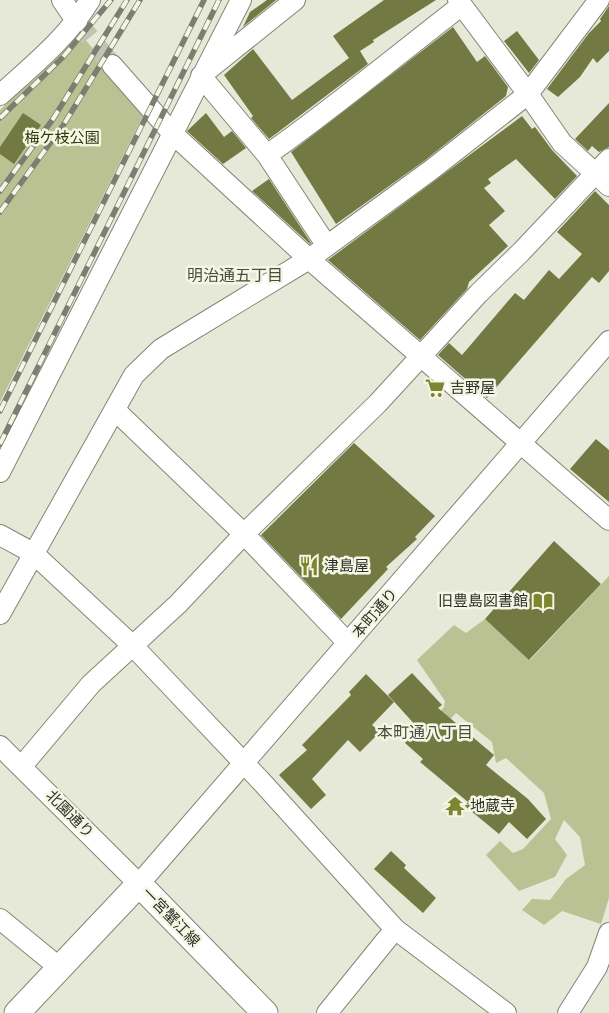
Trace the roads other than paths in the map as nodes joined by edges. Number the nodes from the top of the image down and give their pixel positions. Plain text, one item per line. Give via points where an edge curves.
1 (62, 0) edge
2 (90, 0) edge
3 (241, 0) edge
4 (296, 0) edge
5 (599, 0) edge
6 (460, 3) edge
7 (77, 22) junction
8 (112, 66) tunnel mouth
9 (202, 75) junction
10 (528, 94) junction
11 (0, 95) edge
12 (172, 133) junction
13 (267, 155) junction
14 (609, 159) edge
15 (602, 180) edge
16 (327, 246) junction
17 (309, 259) junction
18 (609, 341) edge
19 (421, 356) junction
20 (115, 410) junction
21 (520, 444) junction
22 (0, 472) edge
23 (609, 520) edge
24 (244, 534) junction
25 (0, 535) edge
26 (33, 553) junction
27 (0, 614) edge
28 (348, 643) junction
29 (133, 646) junction
30 (0, 746) edge
31 (245, 764) junction
32 (22, 766) junction
33 (139, 884) junction
34 (0, 919) edge
35 (395, 929) junction
36 (609, 933) edge
37 (61, 969) junction
38 (609, 972) edge
39 (17, 1013) edge
40 (265, 1013) edge
41 (327, 1013) edge
42 (506, 1013) edge
43 (568, 1013) edge
44 (575, 1013) edge

1 - 7 street
2 - 7 street
3 - 9 street
4 - 9 street
5 - 10 street
6 - 10 street
6 - 13 street via 317,120
7 - 11 street
8 - 12 street
9 - 12 street
9 - 13 street
10 - 15 street via 562,143
10 - 16 street
12 - 17 street
12 - 22 street
13 - 16 street
14 - 15 street
15 - 19 street
16 - 17 street
17 - 19 street
17 - 20 street via 161,349 134,375
18 - 21 street, 本町通り
19 - 21 street
19 - 24 street via 378,403
20 - 24 street
20 - 26 street
21 - 23 street
21 - 28 street, 本町通り
24 - 28 street
24 - 29 street
25 - 26 street
26 - 27 street
26 - 29 street
28 - 31 street, 本町通り
29 - 31 street
29 - 32 street via 91,684
30 - 32 street, 北園通り
31 - 33 street, 本町通り
31 - 35 street
32 - 33 street, 北園通り
33 - 37 main road, 一宮蟹江線
33 - 40 main road, 一宮蟹江線
34 - 37 street
35 - 41 street
35 - 42 street
36 - 43 street via 598,967
37 - 39 main road, 一宮蟹江線
38 - 44 street

